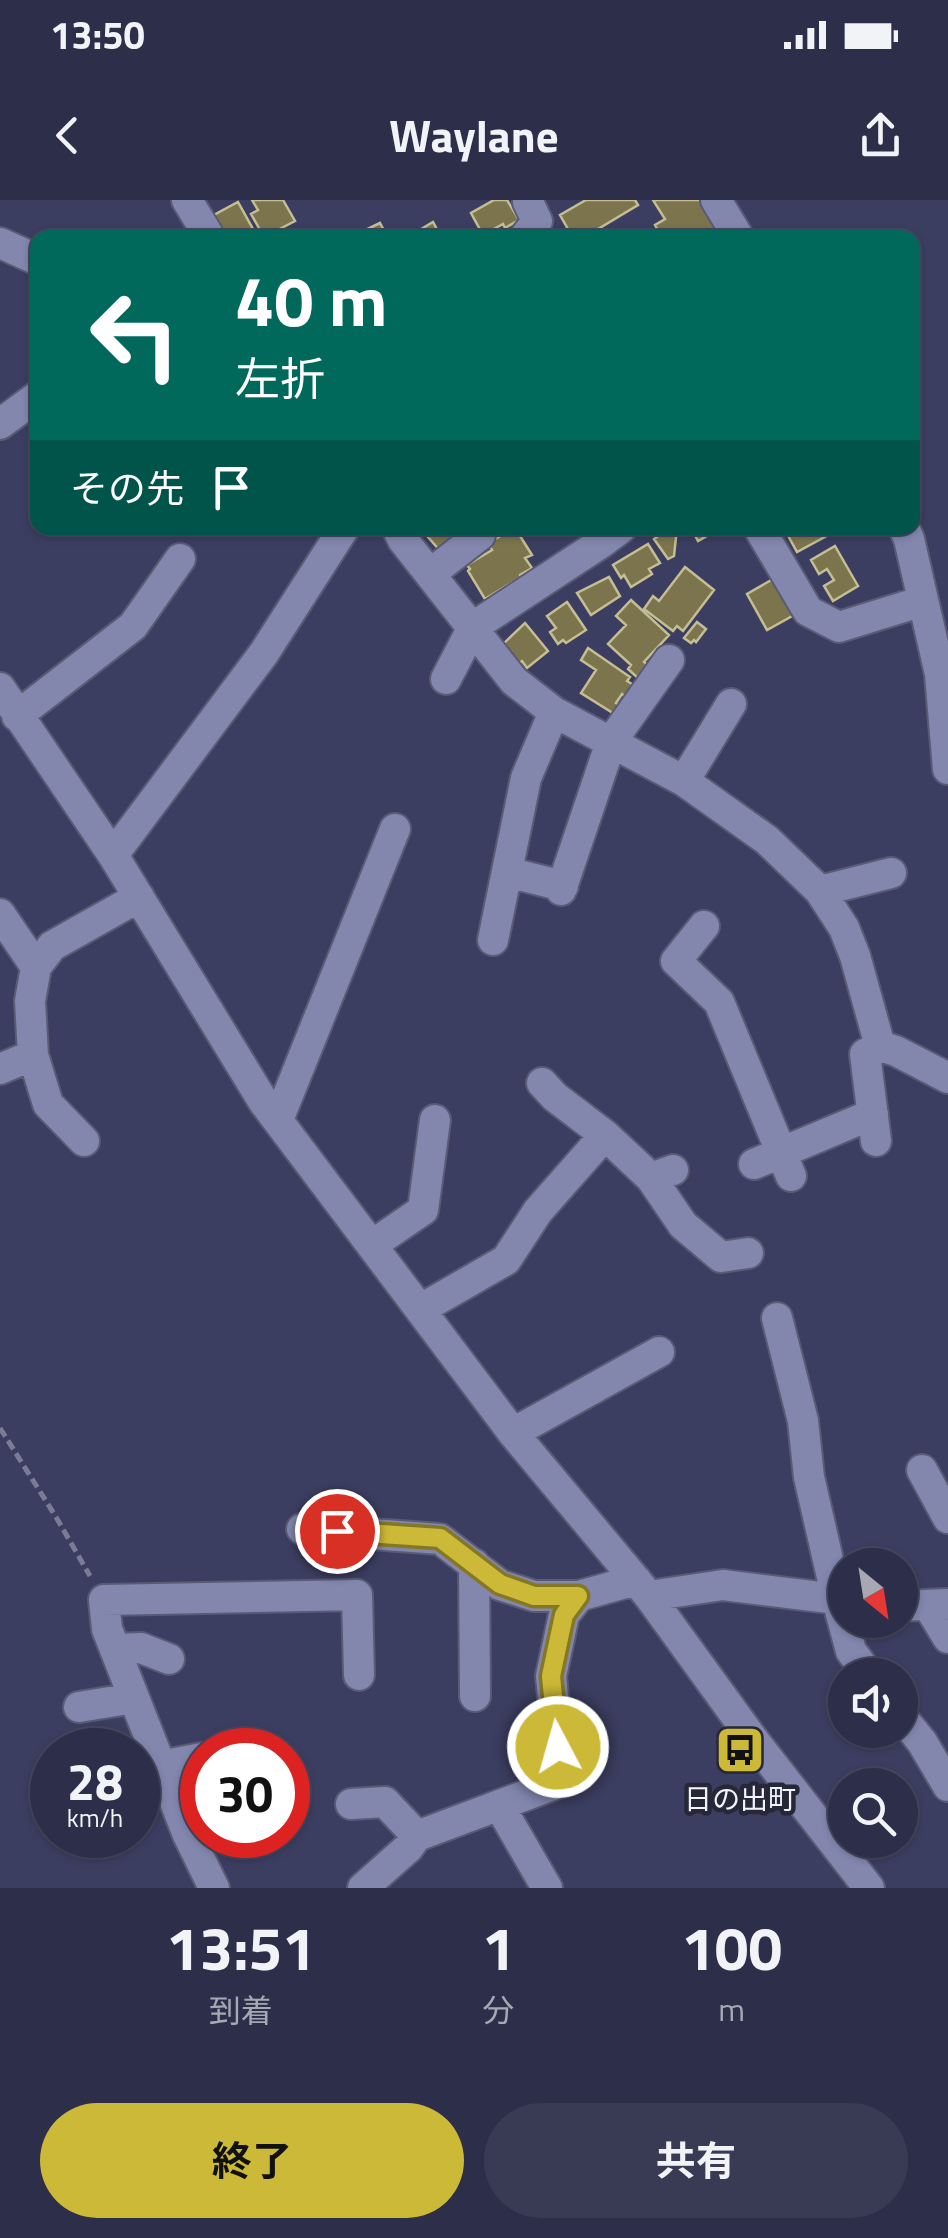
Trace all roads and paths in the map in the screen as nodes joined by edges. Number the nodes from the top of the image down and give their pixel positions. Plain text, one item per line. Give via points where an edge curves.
1 (187, 200) edge
2 (716, 200) edge
3 (528, 202) edge
4 (201, 230) edge
5 (530, 230) edge
6 (734, 230) edge
7 (0, 243) edge
8 (30, 256) edge
9 (30, 402) edge
10 (0, 424) edge
11 (340, 535) edge
12 (400, 535) edge
13 (612, 535) edge
14 (764, 535) edge
15 (907, 535) edge
16 (480, 536) dead end
17 (180, 560) dead end
18 (430, 574) junction
19 (922, 601) junction
20 (473, 626) junction
21 (669, 660) dead end
22 (446, 679) dead end
23 (0, 688) edge
24 (731, 704) dead end
25 (554, 712) junction
26 (17, 716) junction
27 (611, 742) junction
28 (948, 755) edge
29 (684, 780) junction
30 (395, 828) dead end
31 (112, 855) junction
32 (507, 872) junction
33 (891, 873) dead end
34 (820, 891) junction
35 (138, 897) junction
36 (0, 914) edge
37 (704, 926) dead end
38 (493, 940) dead end
39 (36, 967) junction
40 (880, 1046) junction
41 (33, 1055) junction
42 (0, 1070) edge
43 (948, 1078) edge
44 (542, 1083) dead end
45 (278, 1120) junction
46 (435, 1120) dead end
47 (605, 1135) junction
48 (84, 1141) dead end
49 (372, 1245) junction
50 (748, 1253) dead end
51 (421, 1310) junction
52 (777, 1318) dead end
53 (659, 1352) dead end
54 (0, 1428) edge
55 (513, 1433) junction
56 (922, 1470) dead end
57 (948, 1518) edge
58 (302, 1529) dead end
59 (828, 1548) edge
60 (474, 1564) junction
61 (642, 1588) junction
62 (578, 1596) junction
63 (828, 1597) edge
64 (104, 1600) junction
65 (925, 1605) edge
66 (948, 1638) edge
67 (115, 1650) junction
68 (169, 1659) dead end
69 (359, 1674) dead end
70 (475, 1696) dead end
71 (134, 1698) junction
72 (79, 1707) dead end
73 (145, 1728) edge
74 (918, 1737) edge
75 (180, 1762) edge
76 (160, 1766) joint
77 (948, 1786) edge
78 (351, 1804) dead end
79 (499, 1805) junction
80 (417, 1836) junction
81 (214, 1888) edge
82 (363, 1888) edge
83 (546, 1888) edge
84 (869, 1888) edge

1 - 4 street
2 - 6 street
3 - 5 street via 537,221
7 - 8 street
9 - 10 street
11 - 31 street via 264,653
12 - 18 street
13 - 20 street
14 - 19 street via 808,612 839,627
15 - 19 street
16 - 18 street
17 - 26 street via 133,626
18 - 20 street
19 - 28 street via 940,674
20 - 22 street
20 - 25 street via 514,681
21 - 27 street
23 - 26 street
24 - 29 street
25 - 27 street
25 - 32 street via 526,778
26 - 31 street
27 - 29 street
27 - 32 street via 562,888
29 - 34 street via 768,840
30 - 45 street
31 - 35 street
32 - 38 street
33 - 34 street
34 - 40 street via 855,956
35 - 39 street via 52,946
35 - 45 street
36 - 39 street
37 - 40 street via 676,961 720,1002 761,1068 775,1164 875,1128 866,1054
39 - 41 street
40 - 43 street
41 - 42 street
41 - 48 street via 48,1104
44 - 47 street
45 - 49 street
46 - 49 street via 422,1210
47 - 50 street via 662,1174 683,1225 721,1257
47 - 51 street via 538,1211 506,1260
49 - 51 street
51 - 55 street
52 - 59 street
53 - 55 street
54 - 64 path
55 - 61 street
56 - 57 street
58 - 60 street via 440,1538
60 - 62 street via 500,1584 534,1596
60 - 70 street
61 - 62 street
61 - 63 street via 723,1585
61 - 84 street
62 - 79 street via 564,1615 551,1676 561,1782
64 - 67 street
64 - 69 street via 357,1595
65 - 66 street
67 - 68 street via 141,1648
67 - 71 street
71 - 72 street
71 - 73 street
74 - 77 street
75 - 76 street
76 - 81 street
78 - 80 street via 386,1802
79 - 80 street
79 - 83 street
80 - 82 street

